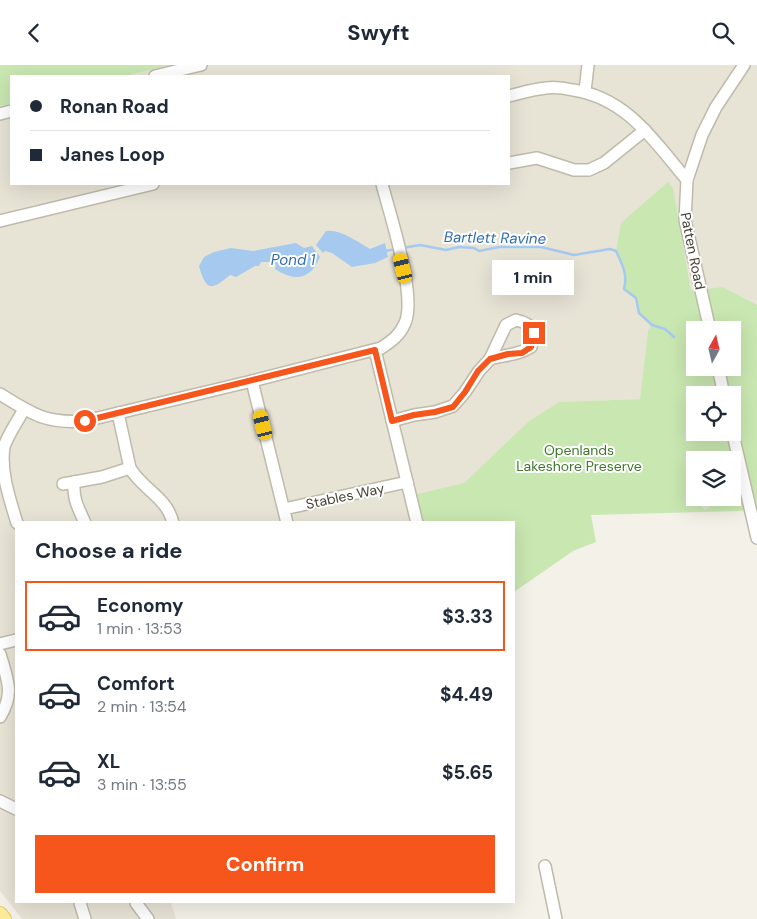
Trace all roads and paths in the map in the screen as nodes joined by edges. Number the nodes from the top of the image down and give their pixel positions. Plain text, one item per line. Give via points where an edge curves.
1 (201, 65) edge
2 (588, 65) edge
3 (744, 65) edge
4 (158, 75) edge
5 (585, 91) junction
6 (510, 96) edge
7 (645, 130) junction
8 (510, 163) edge
9 (687, 180) junction
10 (148, 185) edge
11 (382, 185) edge
12 (0, 221) edge
13 (708, 321) edge
14 (375, 350) junction
15 (490, 359) dead end
16 (252, 381) junction
17 (0, 394) edge
18 (24, 409) junction
19 (118, 413) junction
20 (392, 421) junction
21 (735, 441) edge
22 (130, 468) junction
23 (407, 482) junction
24 (284, 509) junction
25 (16, 521) edge
26 (84, 521) edge
27 (172, 521) edge
28 (287, 521) edge
29 (417, 521) edge
30 (757, 537) edge
31 (15, 640) edge
32 (0, 644) edge
33 (0, 654) edge
34 (0, 717) edge
35 (0, 801) edge
36 (15, 808) edge
37 (545, 866) dead end
38 (80, 903) edge
39 (136, 903) edge
40 (0, 914) edge
41 (4, 919) edge
42 (85, 919) edge
43 (148, 919) edge
44 (556, 919) edge

1 - 4 street
2 - 5 street
3 - 9 street, Patten Road via 712,114
5 - 6 street via 558,87
5 - 7 street via 616,105
7 - 8 street via 604,163 589,170 574,170 537,158
7 - 9 street
9 - 13 street, Patten Road via 685,220
10 - 12 street
11 - 14 street via 409,300 404,325 396,338
14 - 16 street
14 - 20 street
15 - 20 street via 453,407
16 - 19 street
16 - 24 street
17 - 18 street
18 - 19 street via 51,421 66,423
18 - 25 street via 4,447 2,458 4,482
19 - 22 street
20 - 23 street
21 - 30 street
22 - 26 street via 68,483
22 - 27 street via 161,499
23 - 24 street, Stables Way
23 - 29 street
24 - 28 street
31 - 32 street
33 - 34 street via 10,691 7,706
35 - 36 street
37 - 44 street
38 - 42 street
39 - 43 street
40 - 41 main road

